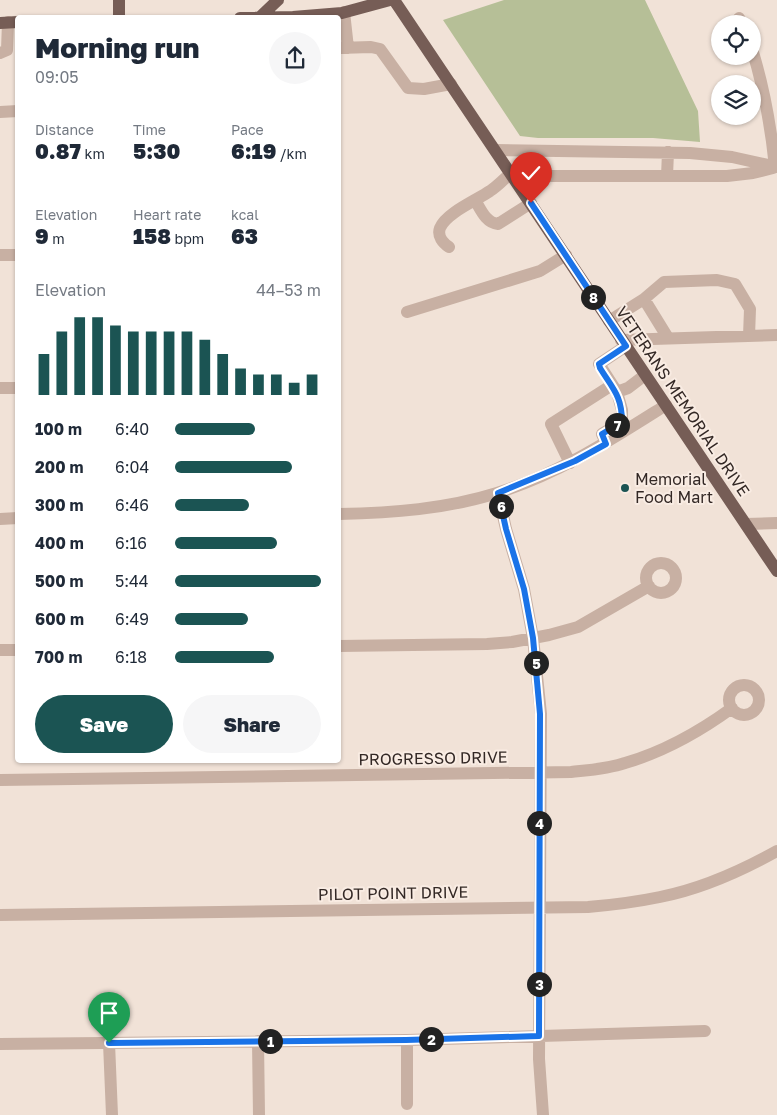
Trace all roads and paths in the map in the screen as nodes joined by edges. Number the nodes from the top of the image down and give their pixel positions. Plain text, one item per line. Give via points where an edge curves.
1 (119, 0) edge
2 (278, 0) edge
3 (392, 0) edge
4 (344, 12) junction
5 (119, 15) edge
6 (262, 15) edge
7 (306, 15) edge
8 (8, 22) edge
9 (343, 48) edge
10 (0, 53) edge
11 (757, 65) edge
12 (451, 84) junction
13 (15, 111) edge
14 (0, 112) edge
15 (496, 150) junction
16 (668, 152) junction
17 (776, 167) edge
18 (512, 174) junction
19 (667, 176) junction
20 (476, 200) junction
21 (531, 203) junction
22 (449, 248) dead end
23 (0, 255) edge
24 (15, 255) edge
25 (566, 256) junction
26 (644, 299) junction
27 (407, 312) dead end
28 (609, 321) junction
29 (777, 335) edge
30 (749, 336) junction
31 (668, 338) junction
32 (624, 343) junction
33 (645, 374) junction
34 (0, 388) edge
35 (15, 388) edge
36 (614, 389) junction
37 (666, 405) junction
38 (606, 444) junction
39 (570, 463) junction
40 (498, 493) junction
41 (341, 514) edge
42 (15, 518) edge
43 (0, 519) edge
44 (777, 523) edge
45 (746, 524) junction
46 (777, 571) edge
47 (649, 586) dead end
48 (533, 638) junction
49 (341, 646) edge
50 (0, 650) edge
51 (15, 650) edge
52 (732, 708) dead end
53 (539, 773) junction
54 (0, 780) edge
55 (777, 851) edge
56 (539, 908) junction
57 (0, 914) edge
58 (705, 1030) dead end
59 (539, 1036) junction
60 (406, 1040) junction
61 (258, 1041) junction
62 (109, 1043) junction
63 (0, 1044) edge
64 (406, 1104) dead end
65 (112, 1115) edge
66 (259, 1115) edge
67 (543, 1115) edge

1 - 5 main road
2 - 6 main road
3 - 4 main road
3 - 12 main road, VETERANS MEMORIAL DRIVE
4 - 7 main road
4 - 9 street
8 - 10 street via 7,50
9 - 12 street via 380,49 408,88
11 - 17 street
12 - 15 main road, VETERANS MEMORIAL DRIVE
13 - 14 street
15 - 16 street
15 - 18 main road, VETERANS MEMORIAL DRIVE
16 - 17 street via 732,157
16 - 19 street
17 - 19 street via 744,174
18 - 19 street
18 - 20 street
18 - 21 main road, VETERANS MEMORIAL DRIVE
20 - 21 street via 488,220 495,224
20 - 22 street via 451,215 439,229 442,241
21 - 25 main road, VETERANS MEMORIAL DRIVE
23 - 24 street
25 - 27 street via 540,271
25 - 28 main road, VETERANS MEMORIAL DRIVE
26 - 28 street
26 - 30 street via 664,282 717,280 735,284 750,309
26 - 31 street
28 - 32 main road, VETERANS MEMORIAL DRIVE
29 - 30 street
30 - 31 street
31 - 32 street
32 - 33 main road, VETERANS MEMORIAL DRIVE
32 - 36 street via 599,364
33 - 36 street via 628,388
33 - 37 main road, VETERANS MEMORIAL DRIVE
34 - 35 street
36 - 38 street via 622,410 622,422 602,434
36 - 39 street via 551,424
37 - 38 street
37 - 45 main road, VETERANS MEMORIAL DRIVE
38 - 39 street
39 - 40 street
40 - 41 street via 428,508
40 - 48 street via 524,589
42 - 43 street
44 - 45 street
45 - 46 main road, VETERANS MEMORIAL DRIVE
47 - 48 street via 578,627
48 - 49 street via 487,644
48 - 53 street via 540,714
50 - 51 street
52 - 53 street, PROGRESSO DRIVE via 699,730 638,759 610,767
53 - 54 street, PROGRESSO DRIVE
53 - 56 street
55 - 56 street, PILOT POINT DRIVE via 723,877 662,897 588,907
56 - 57 street, PILOT POINT DRIVE
56 - 59 street
58 - 59 street
59 - 60 street
59 - 67 street
60 - 61 street
60 - 64 street
61 - 62 street
61 - 66 street
62 - 63 street
62 - 65 street

